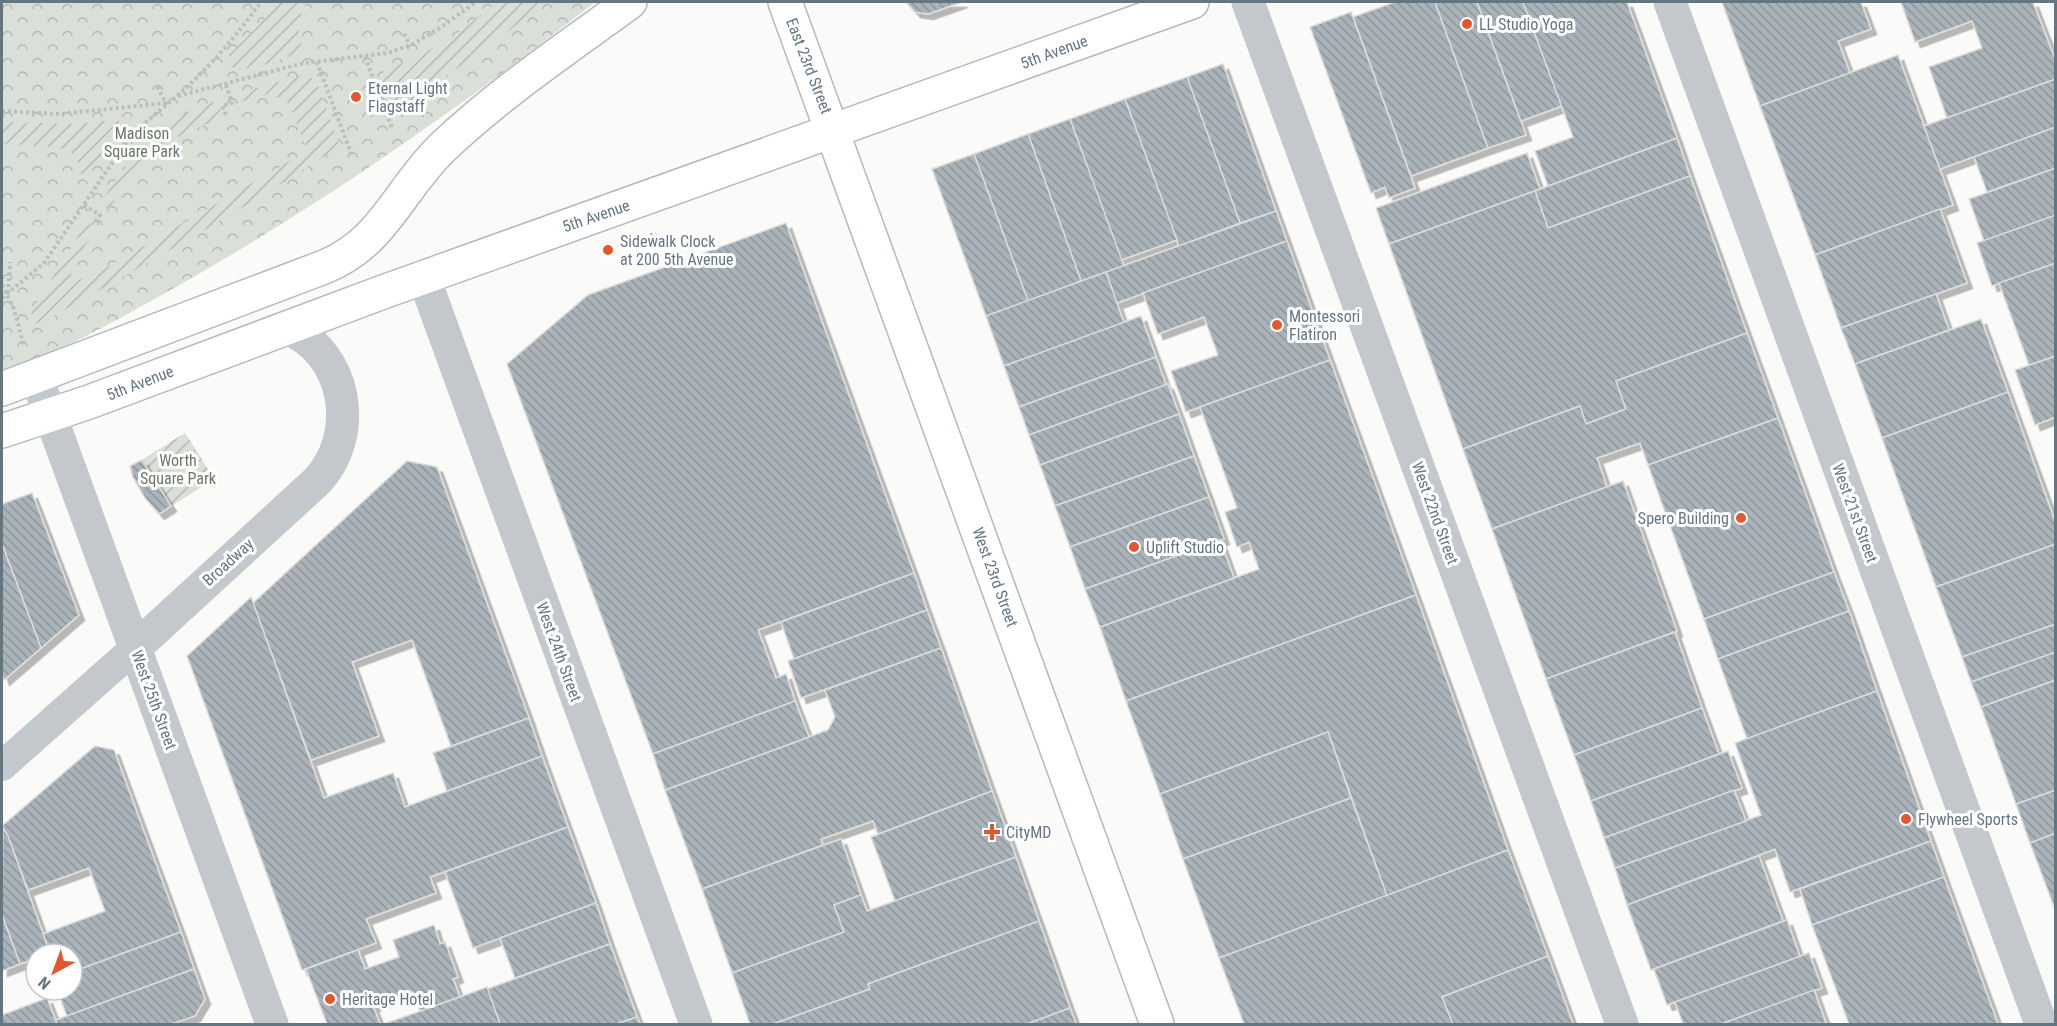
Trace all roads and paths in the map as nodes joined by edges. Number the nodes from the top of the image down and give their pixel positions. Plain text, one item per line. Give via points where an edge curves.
1 (261, 2) edge
2 (476, 2) edge
3 (630, 2) edge
4 (785, 2) edge
5 (1192, 2) edge
6 (1248, 2) edge
7 (1670, 2) edge
8 (404, 34) dead end
9 (410, 45) junction
10 (365, 57) junction
11 (317, 62) junction
12 (156, 84) dead end
13 (226, 85) junction
14 (177, 96) junction
15 (166, 103) junction
16 (2, 111) edge
17 (226, 115) dead end
18 (392, 128) dead end
19 (834, 130) junction
20 (352, 156) dead end
21 (84, 204) junction
22 (99, 224) dead end
23 (663, 231) dead end
24 (639, 240) dead end
25 (10, 262) dead end
26 (424, 278) junction
27 (2, 285) edge
28 (8, 294) junction
29 (2, 298) edge
30 (286, 328) junction
31 (30, 361) junction
32 (2, 389) edge
33 (50, 415) junction
34 (2, 432) edge
35 (135, 648) junction
36 (2, 766) edge
37 (272, 1024) edge
38 (696, 1024) edge
39 (1157, 1024) edge
40 (1622, 1024) edge
41 (2041, 1024) edge

1 - 14 path
2 - 9 path
3 - 31 main road via 552,58 446,145 418,174 382,227 350,255 324,267
4 - 19 main road, East 23rd Street
5 - 19 main road, 5th Avenue
6 - 40 street, West 22nd Street
7 - 41 street, West 21st Street
8 - 9 path
9 - 10 path
10 - 11 path
10 - 18 path
11 - 13 path
11 - 20 path
12 - 15 path
13 - 14 path
13 - 17 path via 232,103 222,106
14 - 15 path
15 - 16 path via 59,114
15 - 21 path via 127,141
19 - 26 main road, 5th Avenue
19 - 39 main road, West 23rd Street
21 - 22 path via 100,215 95,222
21 - 28 path via 44,263
23 - 24 path
25 - 28 path
26 - 30 main road, 5th Avenue
26 - 38 street, West 24th Street
27 - 28 path
28 - 29 path
28 - 31 path
30 - 33 main road, 5th Avenue
30 - 35 street, Broadway via 316,344 334,377 343,416 337,454 315,483
31 - 32 main road
31 - 33 street, West 25th Street
33 - 34 main road, 5th Avenue
33 - 35 street, West 25th Street
35 - 36 street, Broadway
35 - 37 street, West 25th Street

